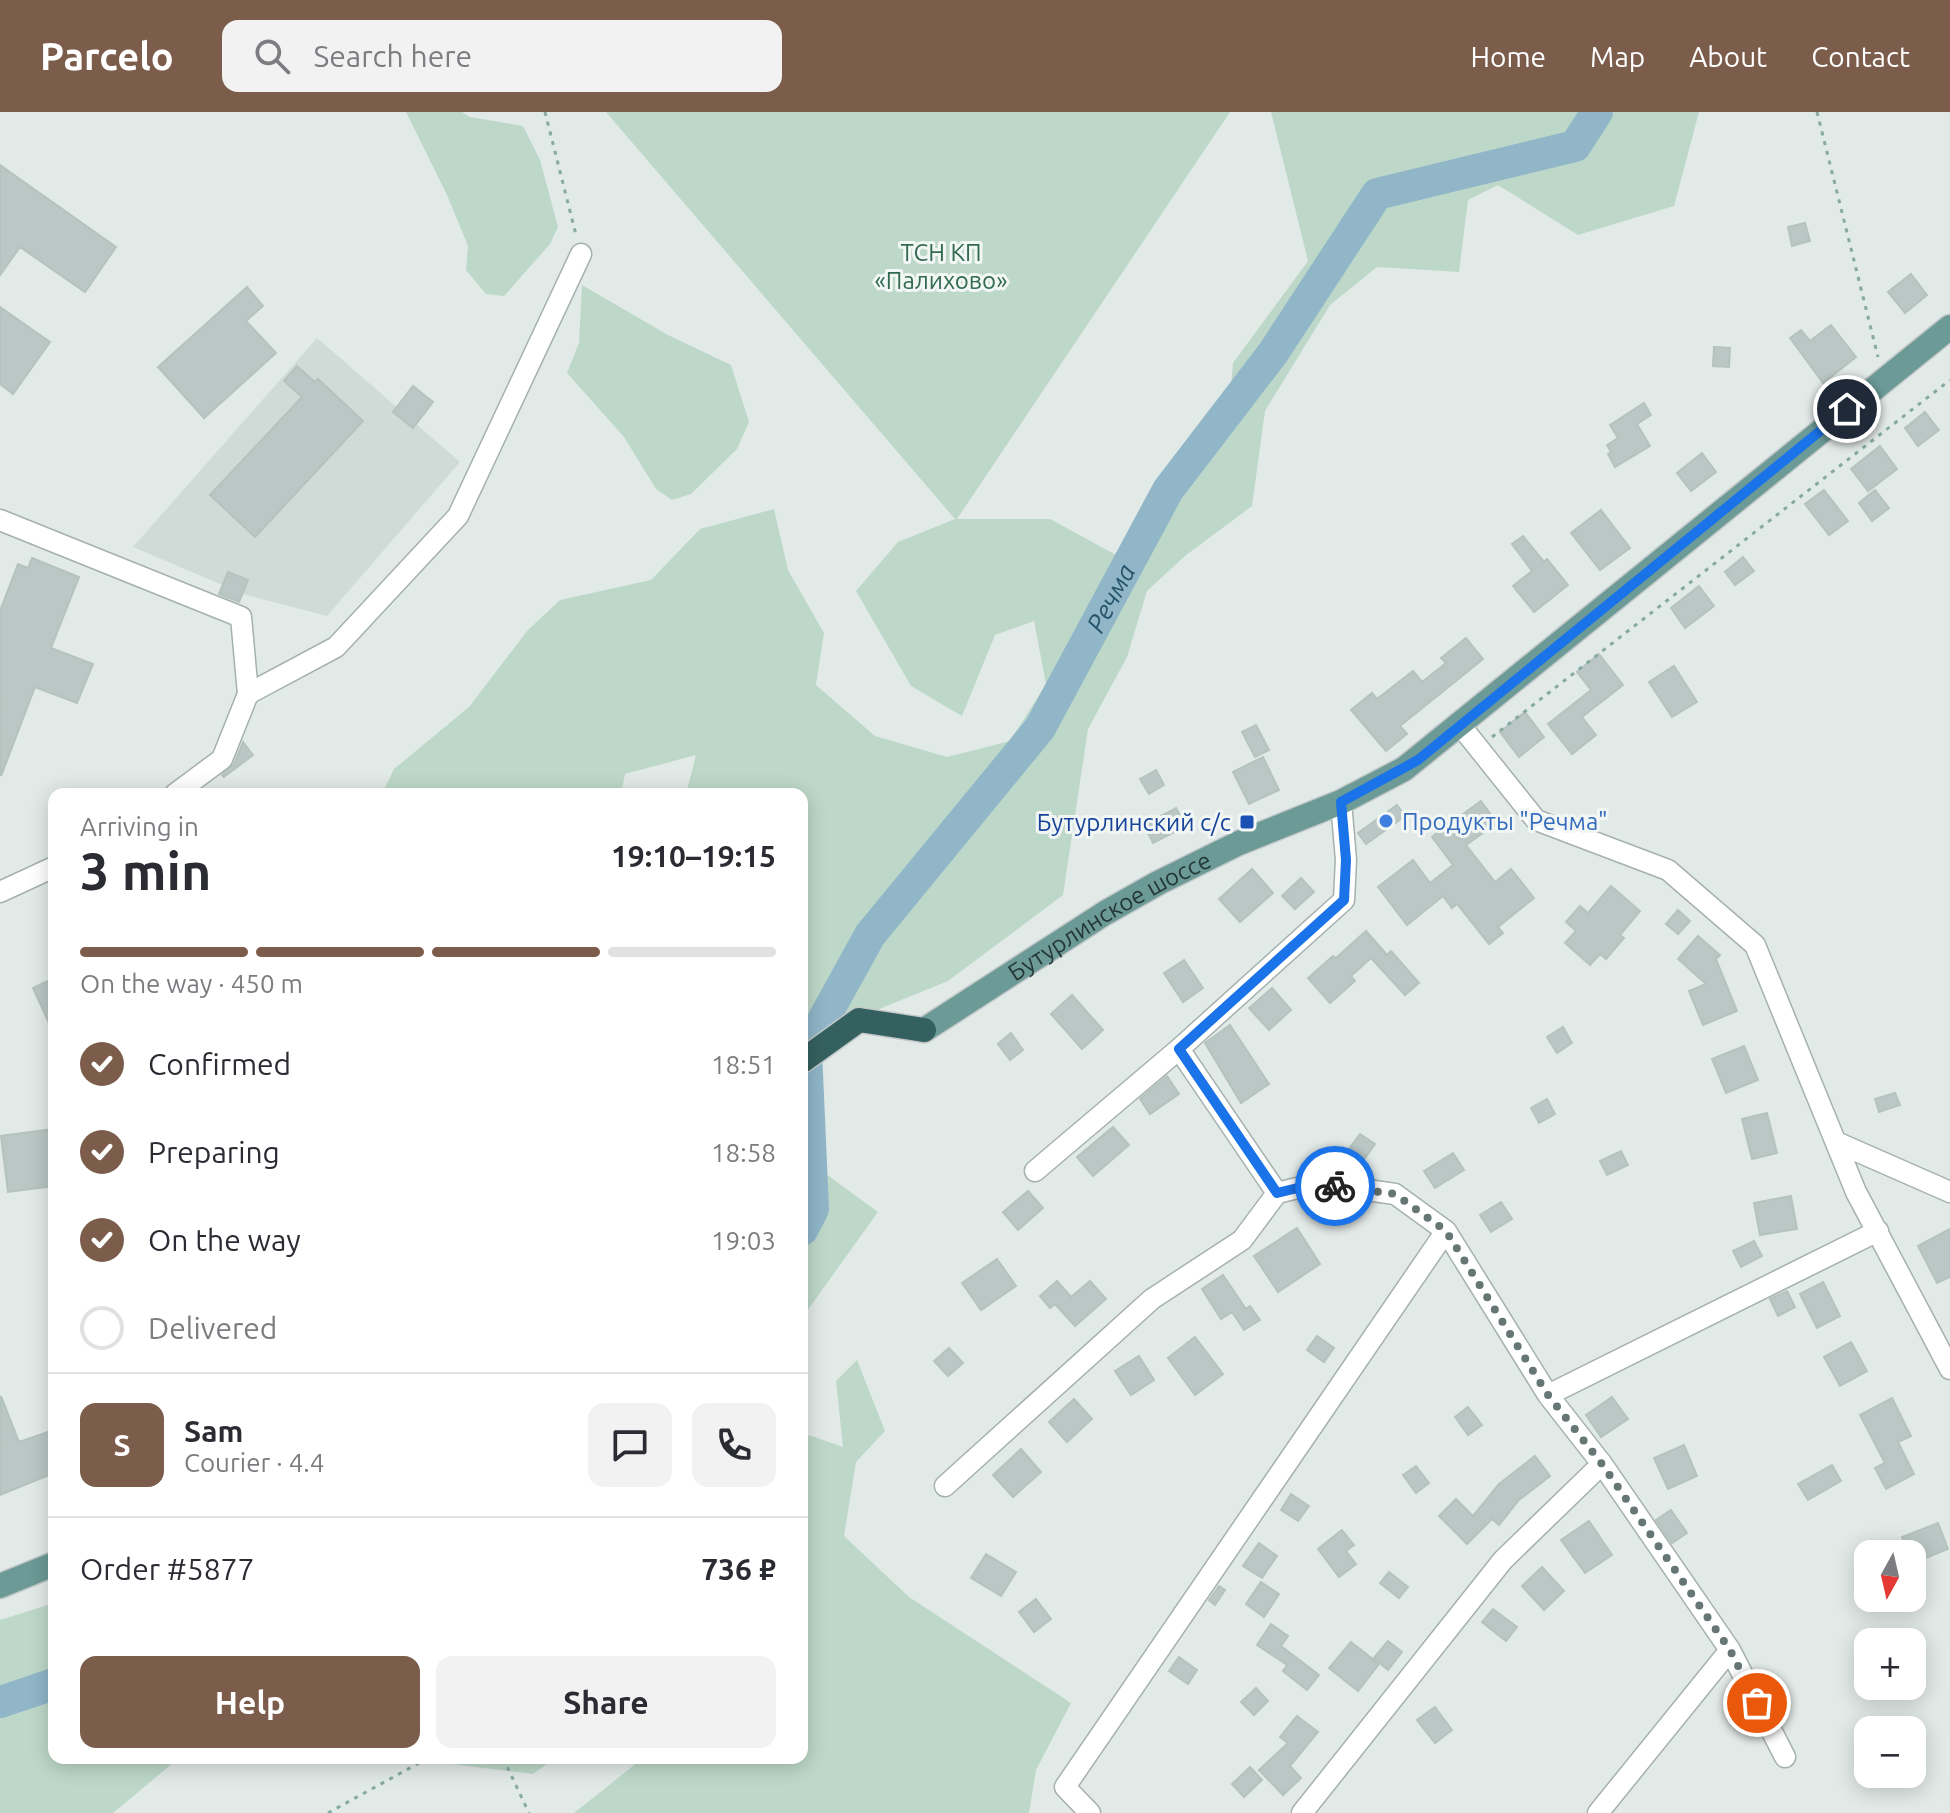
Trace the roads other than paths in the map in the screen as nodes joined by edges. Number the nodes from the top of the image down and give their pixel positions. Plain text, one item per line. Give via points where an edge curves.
1 (581, 254) road end
2 (1950, 327) edge
3 (0, 520) edge
4 (248, 694) junction
5 (1460, 725) junction
6 (183, 788) edge
7 (1341, 802) junction
8 (48, 870) edge
9 (0, 892) edge
10 (924, 1030) joint
11 (1179, 1049) junction
12 (808, 1057) edge
13 (1836, 1142) junction
14 (1035, 1171) dead end
15 (1950, 1192) edge
16 (1277, 1193) junction
17 (1446, 1231) junction
18 (1878, 1231) junction
19 (1950, 1369) edge
20 (1548, 1395) junction
21 (1602, 1464) junction
22 (945, 1486) dead end
23 (48, 1566) edge
24 (0, 1586) edge
25 (1730, 1650) junction
26 (1785, 1757) dead end
27 (1090, 1813) edge
28 (1302, 1813) edge
29 (1598, 1813) edge

1 - 4 street via 458,516 336,647
2 - 5 main road, Бутурлинское шоссе
3 - 4 street via 241,617
4 - 6 street via 222,759
5 - 7 main road, Бутурлинское шоссе via 1404,769
5 - 13 street via 1536,820 1668,870 1755,945
7 - 10 main road, Бутурлинское шоссе via 1158,883
7 - 11 street via 1344,900
8 - 9 street
10 - 12 highway via 859,1020
11 - 14 street
11 - 16 street
13 - 15 street
13 - 18 street
16 - 17 street via 1318,1183 1395,1194
16 - 22 street via 1242,1240 1152,1299
17 - 20 street
17 - 27 street via 1065,1787
18 - 19 street
18 - 20 street
20 - 21 street
21 - 25 street
21 - 28 street via 1503,1560
23 - 24 main road
25 - 26 street
25 - 29 street

